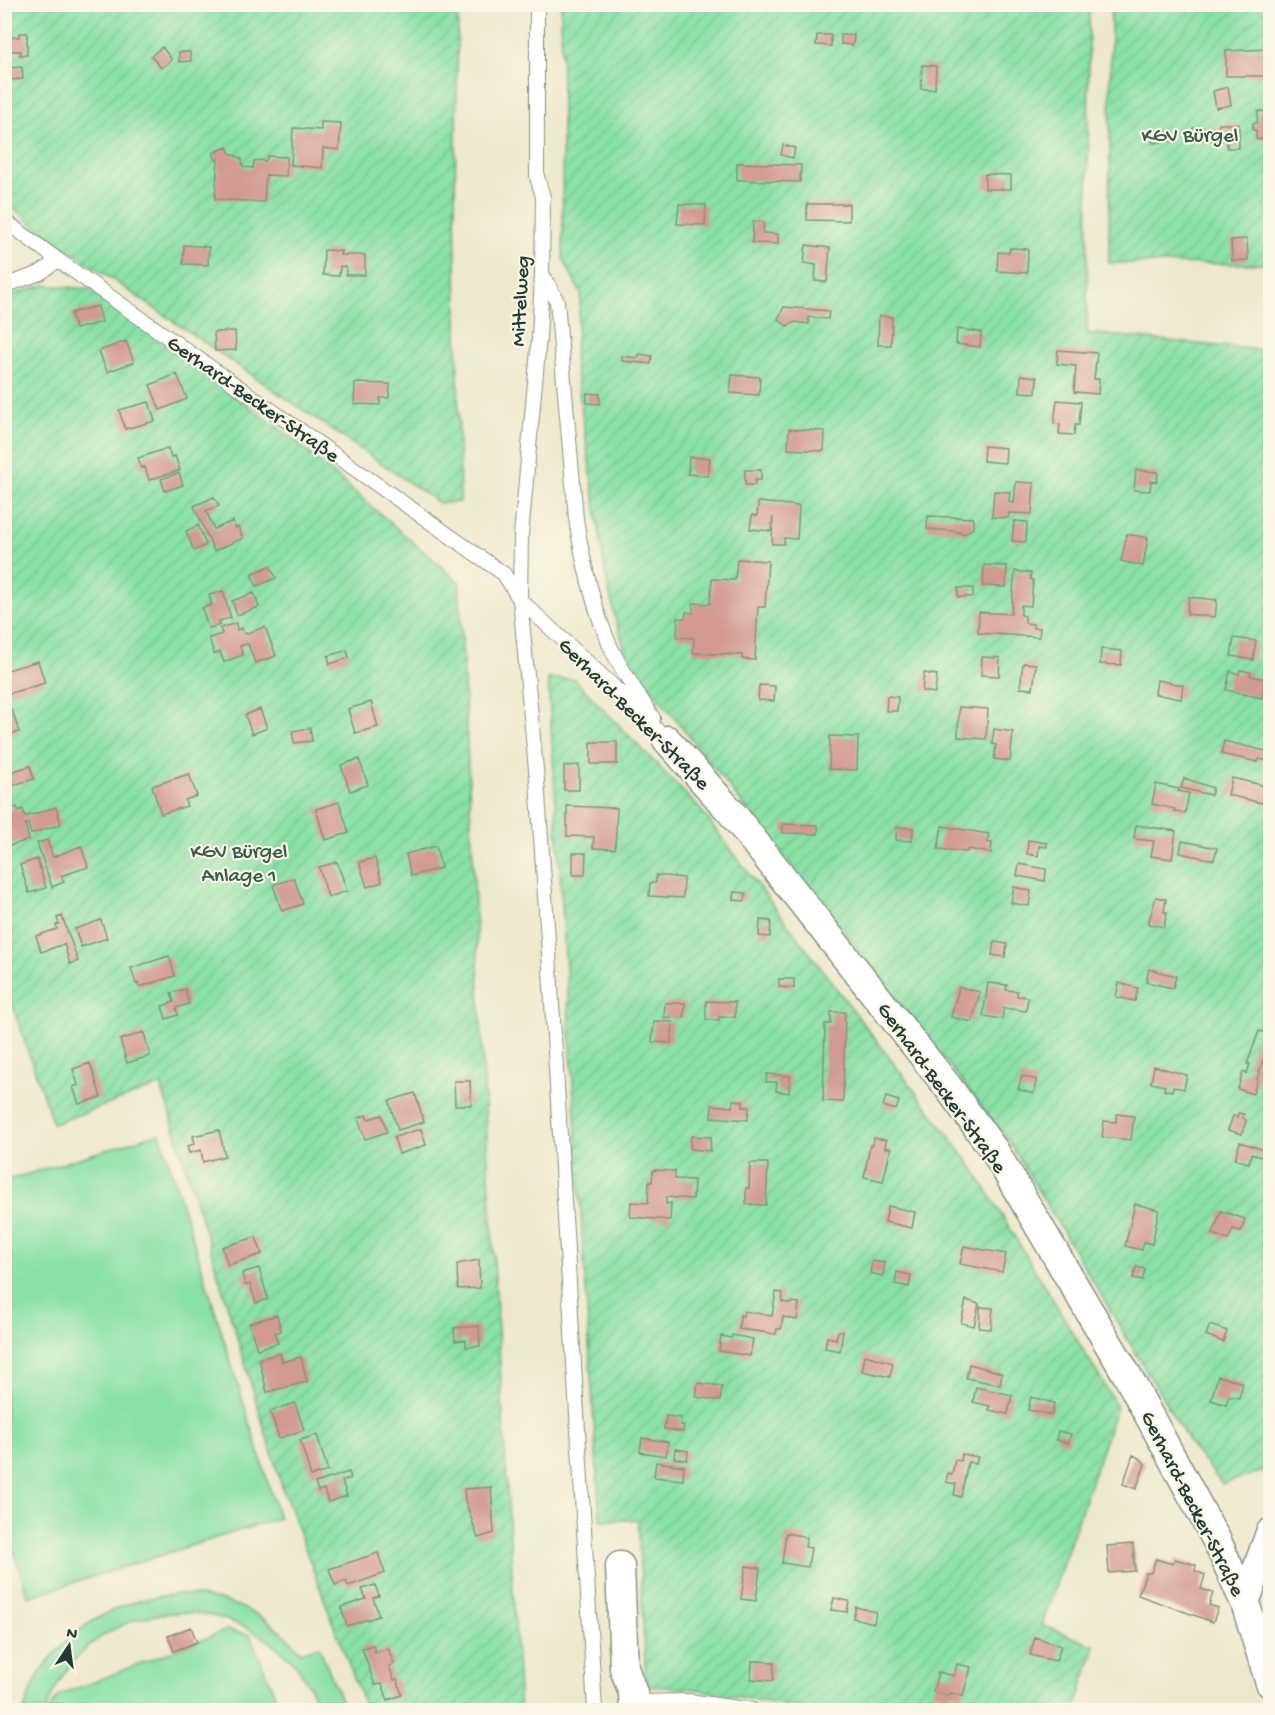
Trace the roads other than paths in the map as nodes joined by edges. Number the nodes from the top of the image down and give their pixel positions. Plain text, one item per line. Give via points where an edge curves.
1 (537, 4) edge
2 (4, 220) edge
3 (58, 260) junction
4 (542, 273) junction
5 (4, 286) edge
6 (520, 600) junction
7 (667, 740) junction
8 (1270, 1533) edge
9 (620, 1566) dead end
10 (1245, 1603) junction
11 (1270, 1683) edge
12 (634, 1706) edge
13 (595, 1710) edge
14 (752, 1710) edge

1 - 4 lane, Mittelweg via 537,177 543,197
2 - 3 lane, Gerhard-Becker-Straße
3 - 5 lane via 40,273
3 - 6 lane, Gerhard-Becker-Straße via 504,574
4 - 6 lane, Mittelweg via 521,535
4 - 7 lane via 557,301 576,519 596,608 621,666
6 - 7 lane, Gerhard-Becker-Straße
6 - 13 lane, Mittelweg via 537,780
7 - 10 street, Gerhard-Becker-Straße via 731,812 994,1150 1133,1386 1217,1541
8 - 10 street
9 - 12 street via 624,1668
10 - 11 street, Gerhard-Becker-Straße
12 - 14 lane via 688,1701

